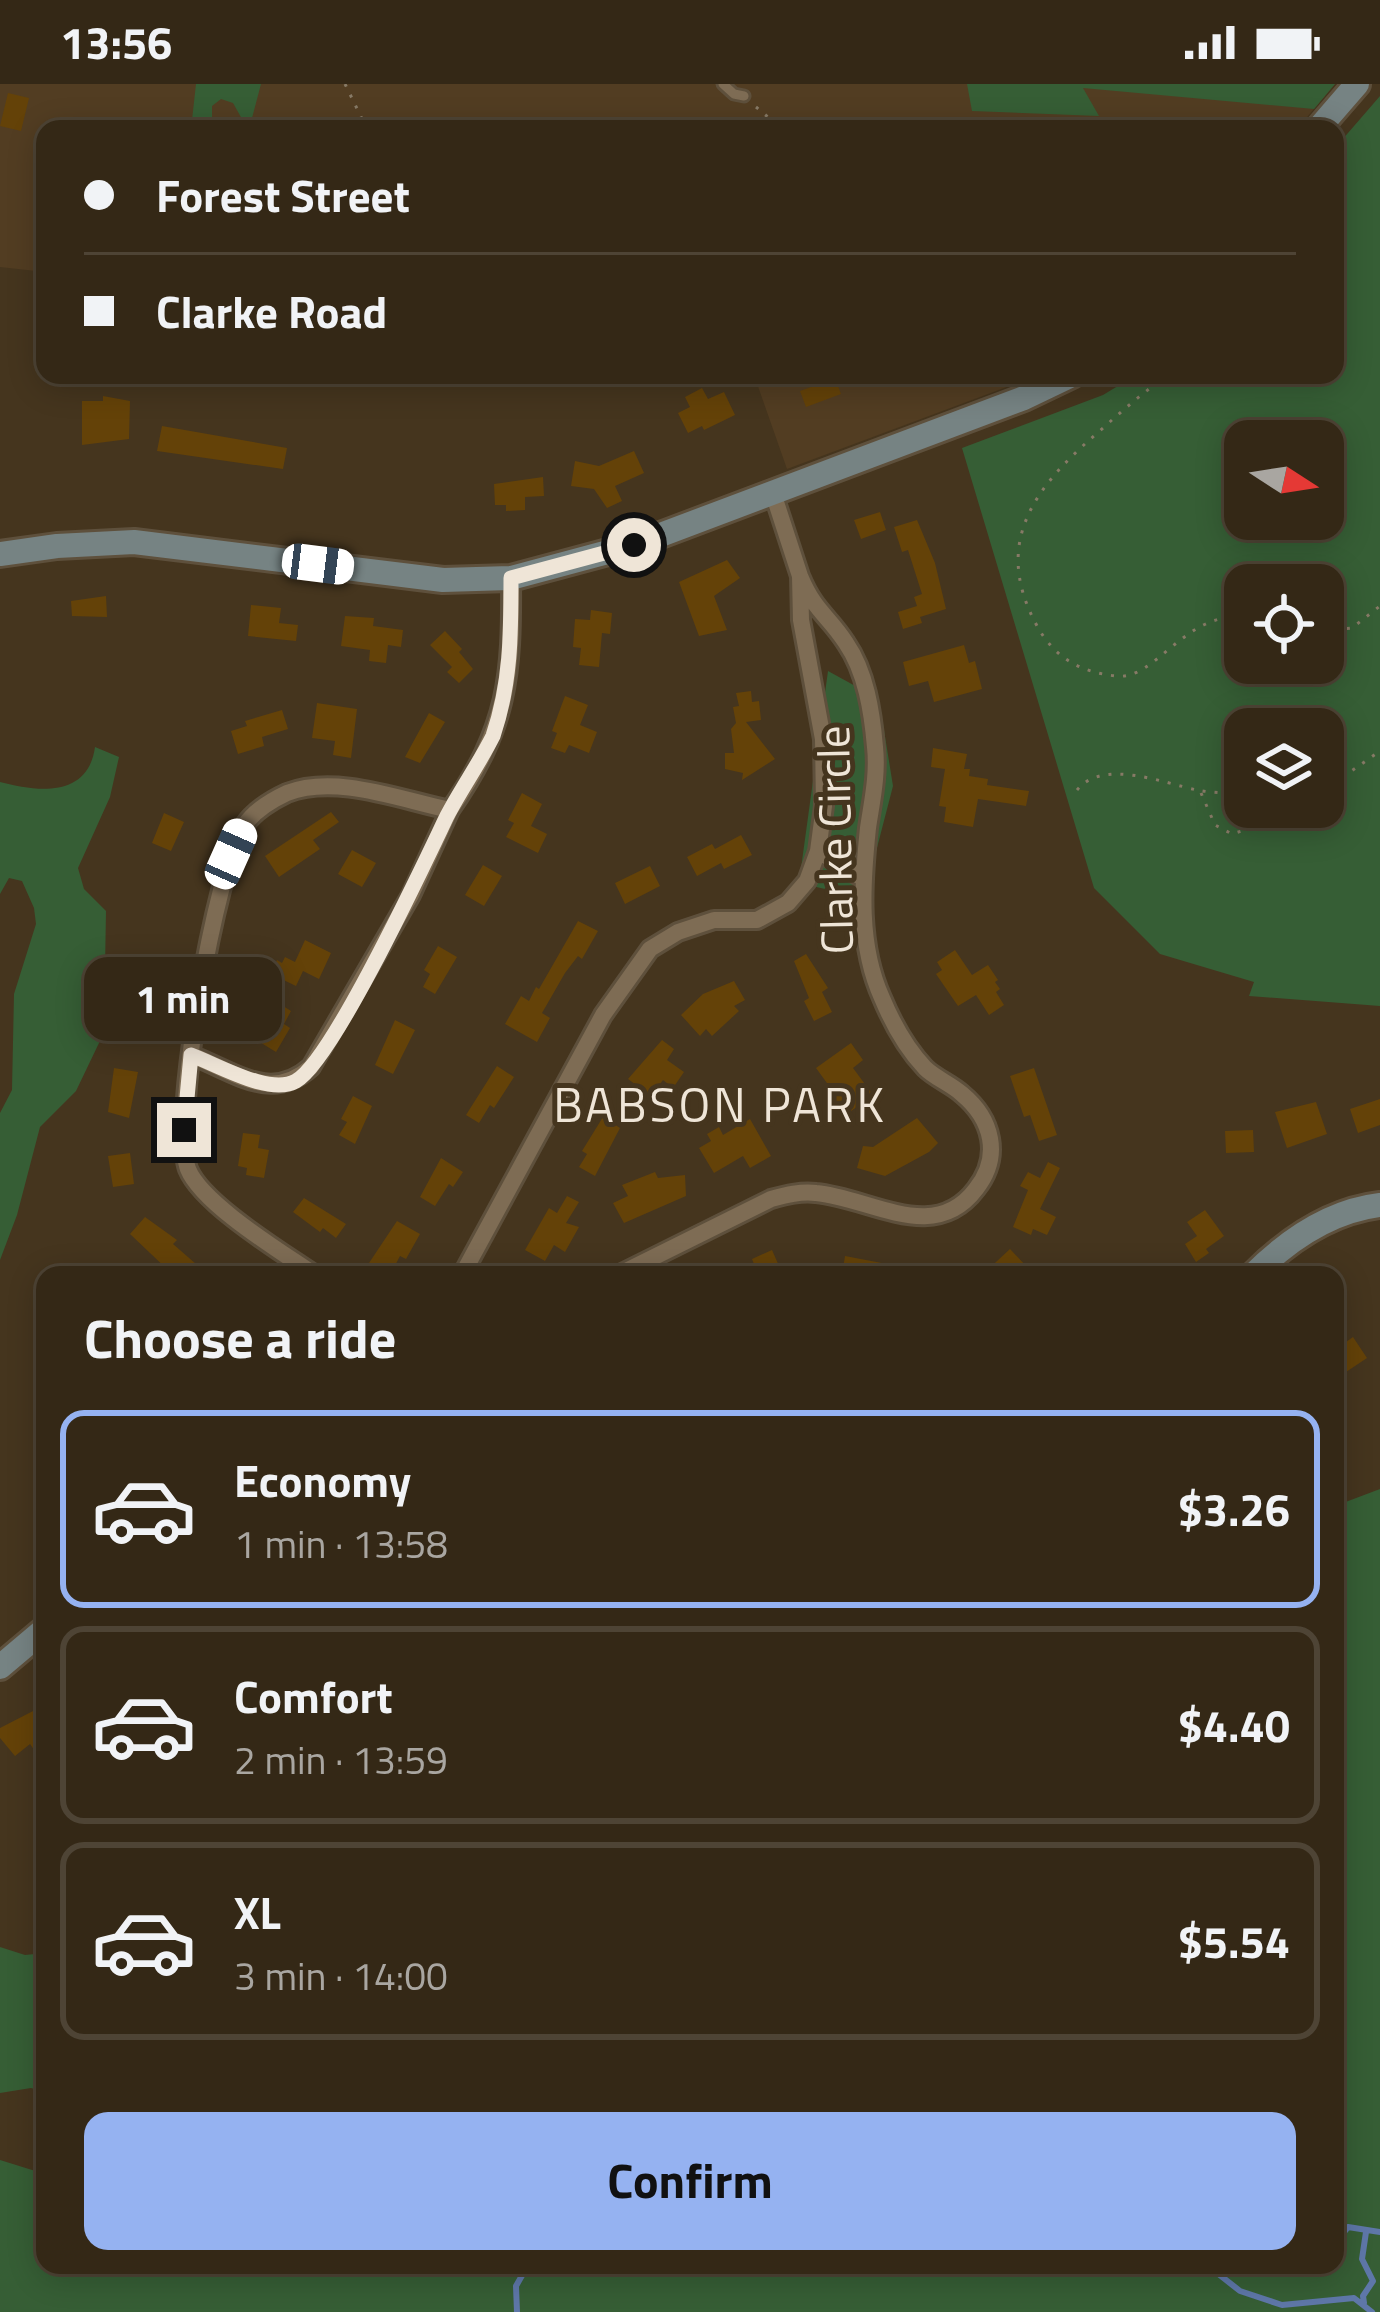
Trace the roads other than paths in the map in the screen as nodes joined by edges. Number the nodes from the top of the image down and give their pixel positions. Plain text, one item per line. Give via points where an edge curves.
1 (723, 84) edge
2 (1357, 84) edge
3 (744, 96) road end
4 (1326, 120) edge
5 (1053, 384) edge
6 (773, 493) junction
7 (0, 554) edge
8 (800, 576) junction
9 (511, 578) junction
10 (450, 810) junction
11 (818, 850) junction
12 (864, 879) junction
13 (191, 1055) junction
14 (1380, 1205) edge
15 (302, 1266) edge
16 (467, 1266) edge
17 (636, 1266) edge
18 (1264, 1266) edge
19 (36, 1637) edge
20 (0, 1667) edge

1 - 3 lane
2 - 4 street
5 - 6 street
6 - 8 street
6 - 9 street via 634,545
7 - 9 street via 134,542 443,580
8 - 11 street via 823,739
8 - 12 street, Clarke Circle via 819,614 846,642 867,692 876,777
9 - 10 street via 506,697
10 - 13 street via 411,895 311,1067 276,1087
10 - 13 street via 322,785 259,810 231,854
11 - 12 street
11 - 16 street via 788,903 757,920 714,920 650,949 603,1015
12 - 17 street, Clarke Circle via 866,953 881,997 926,1070 988,1123 992,1144 977,1188 940,1217 790,1194
13 - 15 street via 188,1170 241,1224
14 - 18 street via 1306,1230
19 - 20 street

